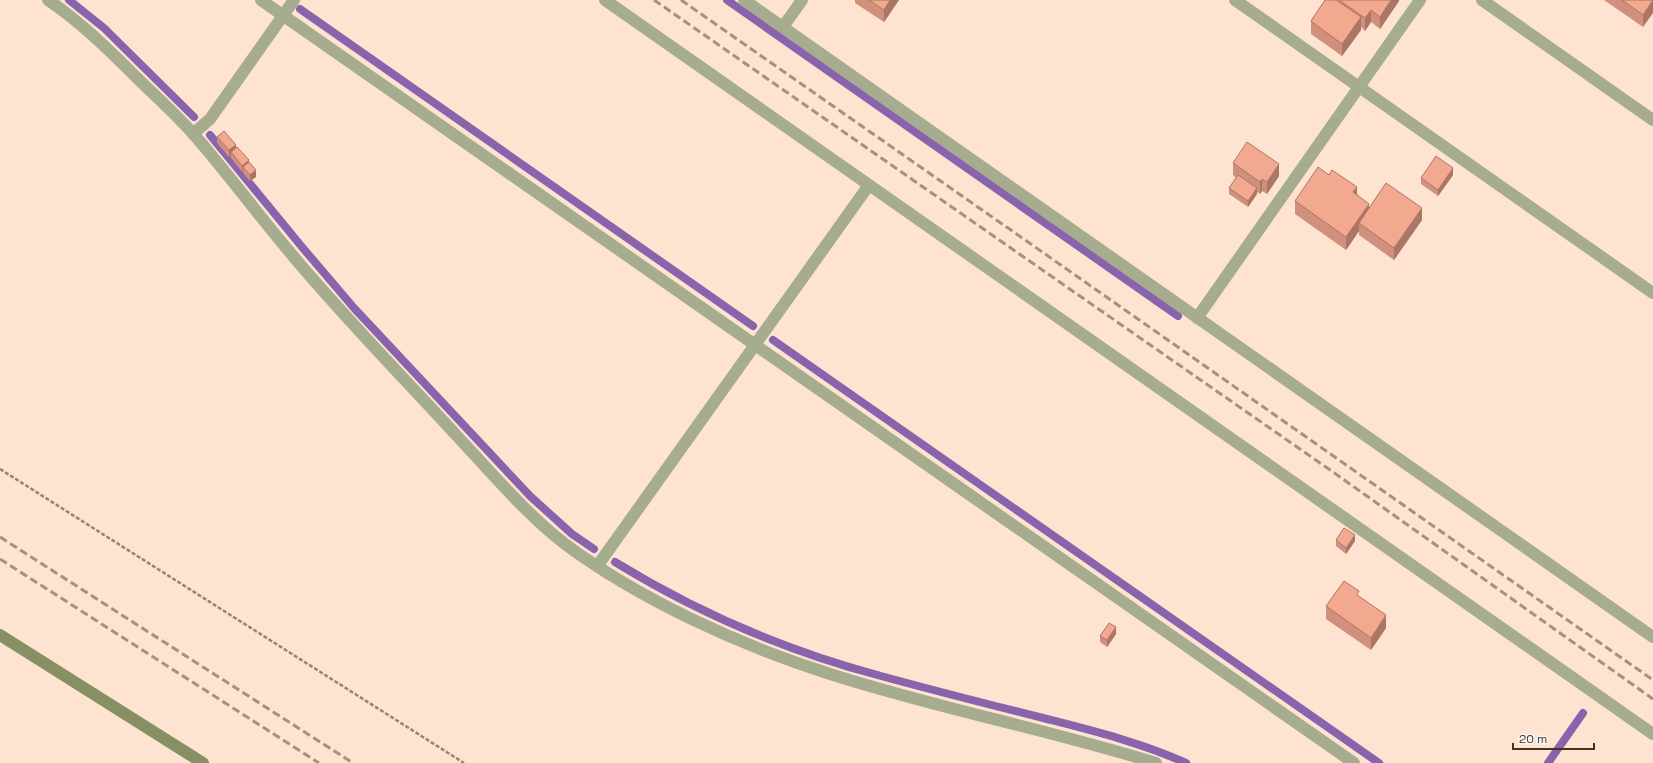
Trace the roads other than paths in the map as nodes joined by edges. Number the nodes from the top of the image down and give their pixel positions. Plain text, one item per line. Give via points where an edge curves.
1 (48, 0) edge
2 (261, 0) edge
3 (294, 0) edge
4 (605, 0) edge
5 (744, 0) edge
6 (802, 0) edge
7 (1235, 0) edge
8 (1420, 0) edge
9 (1482, 0) edge
10 (283, 16) junction
11 (783, 27) junction
12 (1359, 87) junction
13 (1653, 120) edge
14 (193, 134) junction
15 (869, 185) junction
16 (1653, 293) edge
17 (1198, 318) junction
18 (755, 344) junction
19 (598, 565) junction
20 (0, 635) edge
21 (1653, 637) edge
22 (1653, 734) edge
23 (203, 763) edge
24 (1156, 763) edge
25 (1354, 763) edge

1 - 14 street via 96,37
2 - 10 street
3 - 10 street
4 - 15 street
5 - 11 street
6 - 11 street
7 - 12 street
8 - 12 street
9 - 13 street
10 - 14 street via 210,119
10 - 18 street
11 - 17 street
12 - 16 street
12 - 17 street
14 - 19 street via 345,316 522,505 565,543
15 - 18 street
15 - 22 street
17 - 21 street
18 - 19 street
18 - 25 street
19 - 24 street via 680,613 776,655 826,673 1102,746
20 - 23 street

